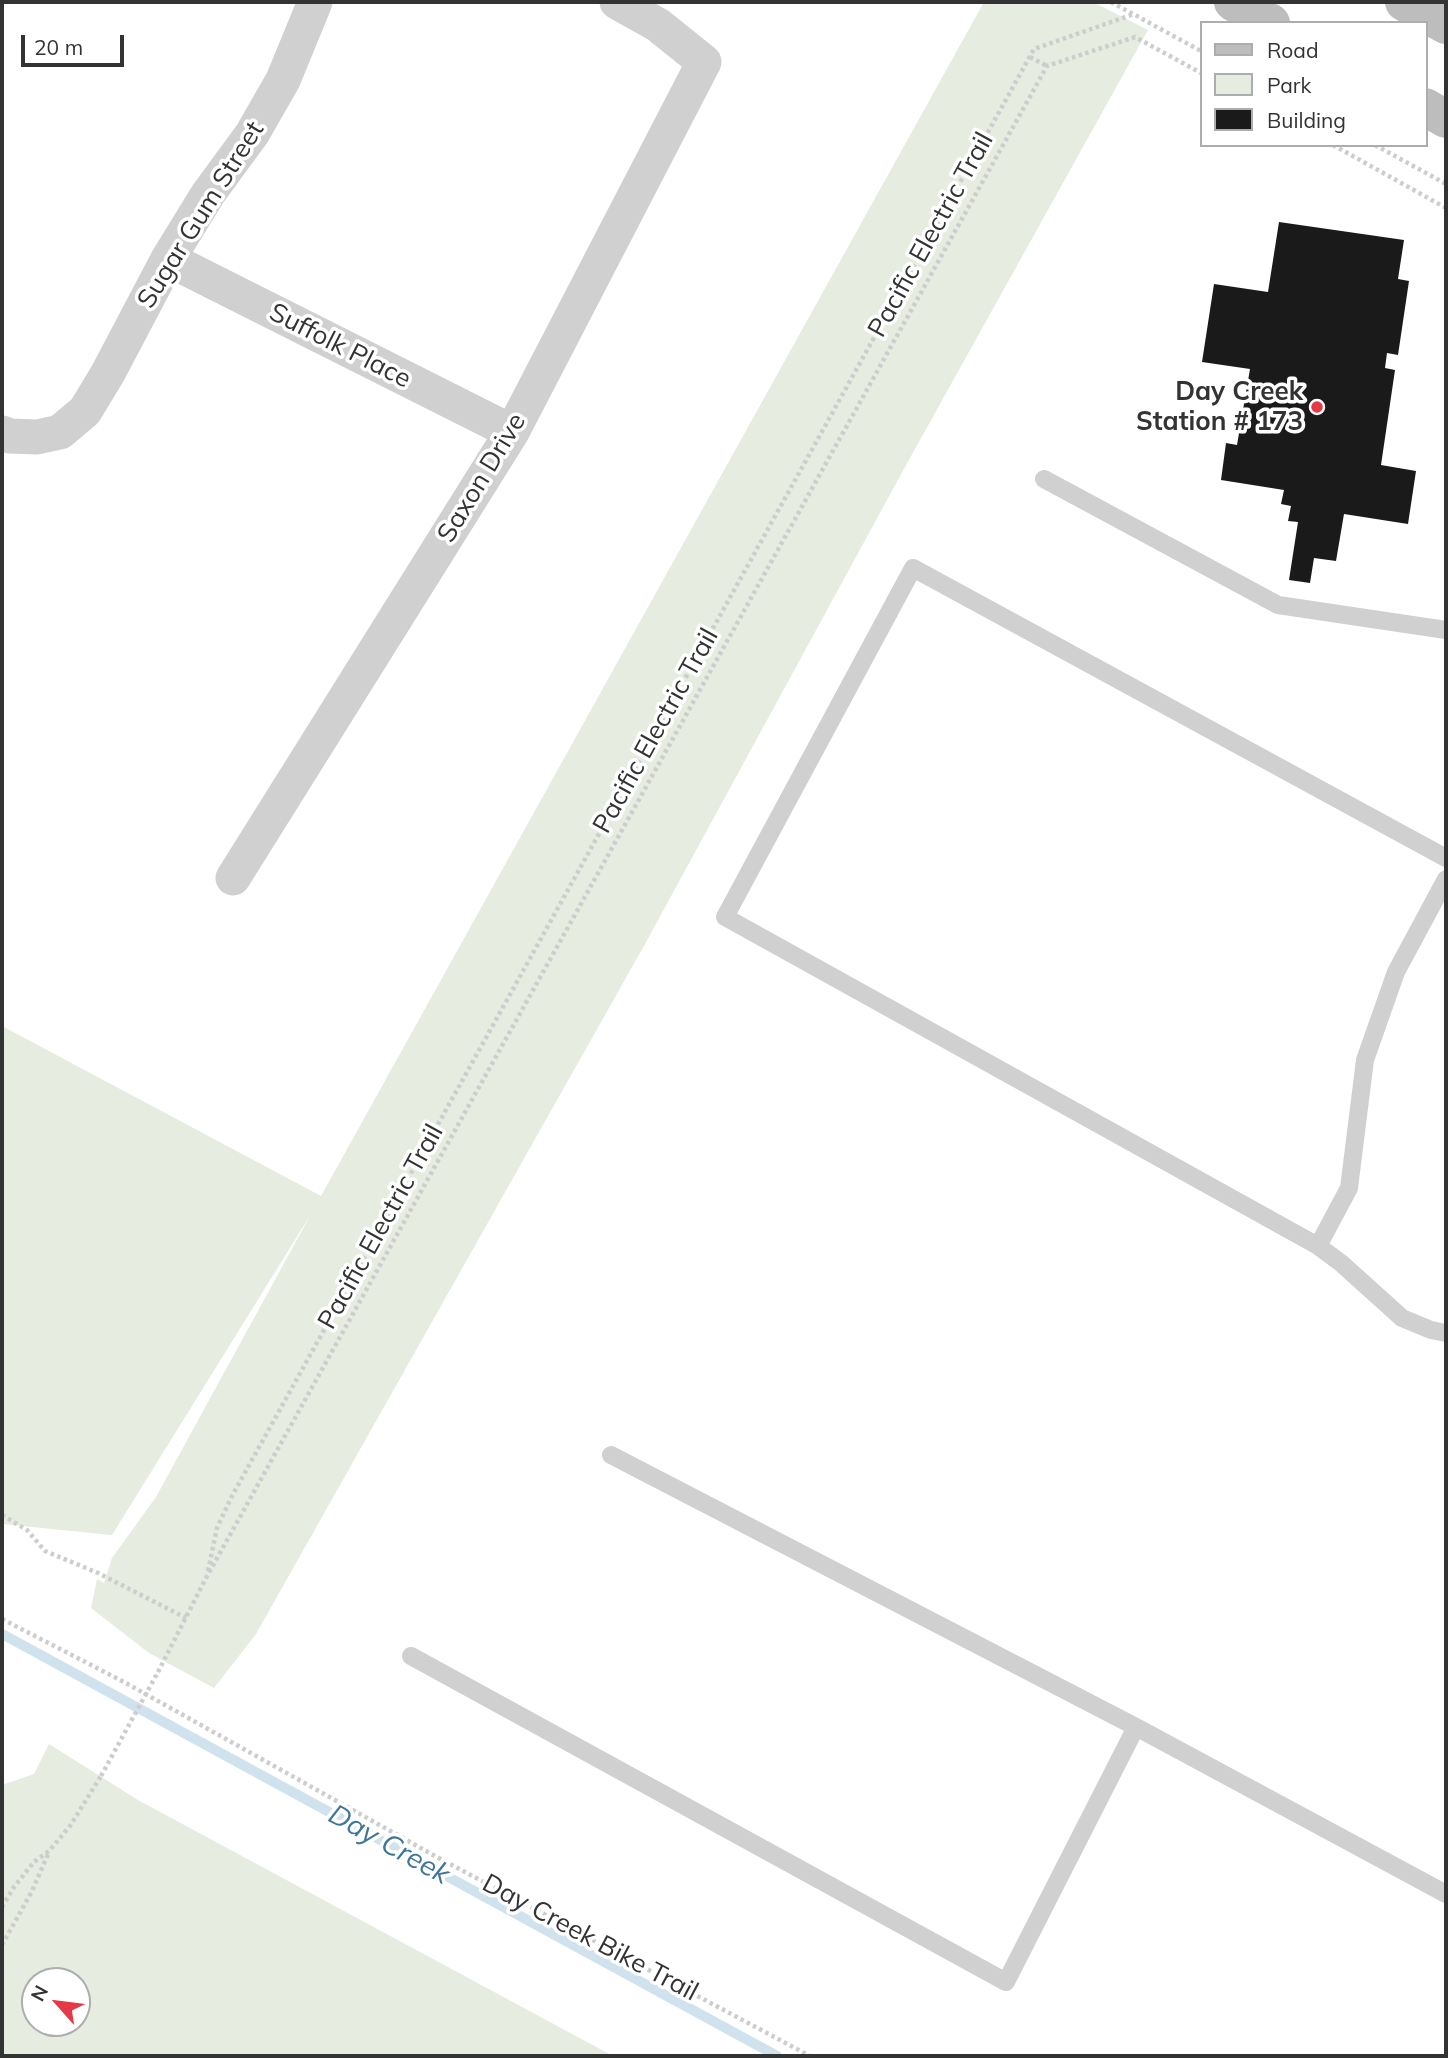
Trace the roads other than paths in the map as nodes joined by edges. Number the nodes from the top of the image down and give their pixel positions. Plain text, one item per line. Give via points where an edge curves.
1 (315, 2) edge
2 (617, 2) edge
3 (1233, 2) edge
4 (1404, 2) edge
5 (1267, 21) edge
6 (1446, 26) edge
7 (1427, 108) edge
8 (1446, 119) edge
9 (168, 259) junction
10 (512, 432) junction
11 (2, 433) edge
12 (1044, 479) dead end
13 (1446, 630) edge
14 (1446, 858) edge
15 (233, 878) dead end
16 (1446, 879) edge
17 (1318, 1246) junction
18 (1446, 1333) edge
19 (611, 1455) dead end
20 (411, 1656) dead end
21 (1136, 1727) junction
22 (1446, 1894) edge

1 - 9 street, Sugar Gum Street via 284,80 259,124
2 - 10 street, Saxon Drive via 657,25 704,62
3 - 5 main road
4 - 6 main road
7 - 8 main road
9 - 10 street, Suffolk Place
9 - 11 street, Sugar Gum Street via 85,411 60,432 37,437
10 - 15 street, Saxon Drive
12 - 13 lane via 1278,605
14 - 17 lane via 914,568 725,917
16 - 17 lane via 1396,972 1365,1060 1349,1188
17 - 18 lane via 1402,1318
19 - 21 lane
20 - 21 lane via 1006,1982
21 - 22 lane

